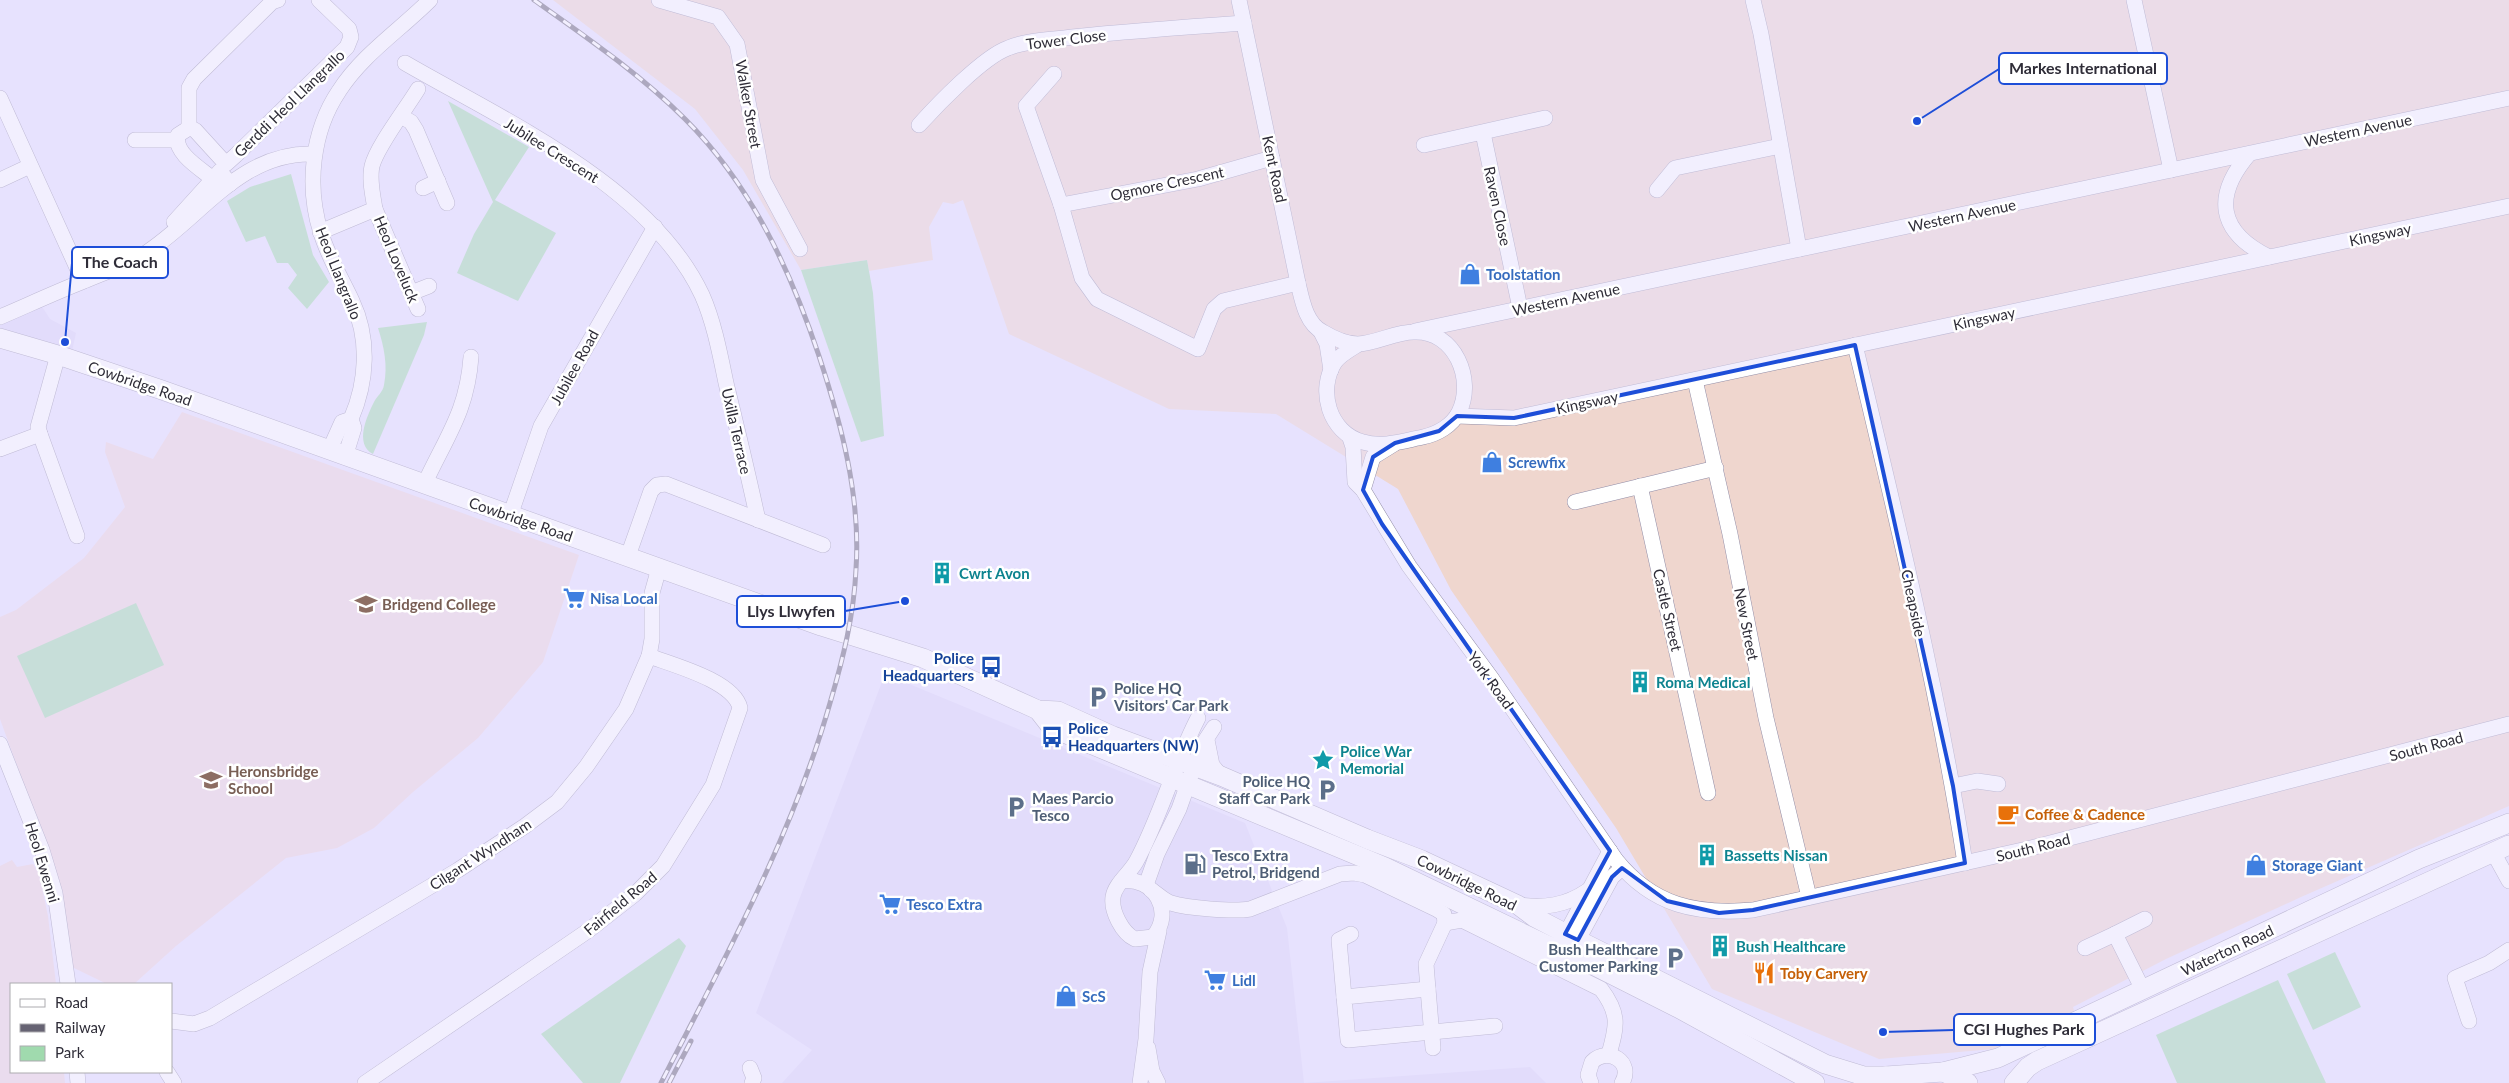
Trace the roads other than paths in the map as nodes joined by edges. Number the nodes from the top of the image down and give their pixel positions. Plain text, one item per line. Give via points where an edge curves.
1 (278, 0) edge
2 (319, 0) edge
3 (430, 0) edge
4 (659, 0) edge
5 (1239, 0) edge
6 (1753, 0) edge
7 (2134, 0) edge
8 (1244, 23) junction
9 (404, 63) dead end
10 (1054, 74) dead end
11 (418, 89) dead end
12 (0, 98) edge
13 (2509, 98) edge
14 (401, 116) junction
15 (1545, 118) dead end
16 (919, 125) dead end
17 (189, 128) junction
18 (1483, 133) junction
19 (135, 140) dead end
20 (176, 140) junction
21 (1424, 145) dead end
22 (1780, 146) junction
23 (314, 154) junction
24 (2249, 154) junction
25 (1272, 158) junction
26 (30, 166) junction
27 (2171, 170) junction
28 (220, 171) junction
29 (0, 180) edge
30 (438, 181) junction
31 (230, 184) junction
32 (423, 188) dead end
33 (1657, 190) dead end
34 (447, 203) dead end
35 (1061, 205) junction
36 (2509, 206) edge
37 (375, 209) junction
38 (654, 227) junction
39 (320, 232) junction
40 (170, 236) junction
41 (800, 249) dead end
42 (1799, 249) junction
43 (2269, 257) junction
44 (83, 281) junction
45 (1298, 283) junction
46 (429, 286) dead end
47 (411, 293) junction
48 (1520, 308) junction
49 (418, 310) dead end
50 (0, 317) edge
51 (1321, 332) junction
52 (1415, 332) junction
53 (0, 338) edge
54 (717, 342) joint
55 (1359, 344) junction
56 (1855, 345) junction
57 (58, 355) junction
58 (471, 357) dead end
59 (1331, 370) junction
60 (1695, 380) junction
61 (1457, 416) junction
62 (40, 434) junction
63 (1350, 438) junction
64 (1395, 443) junction
65 (0, 449) edge
66 (337, 454) junction
67 (1716, 468) junction
68 (424, 485) junction
69 (1640, 486) junction
70 (1363, 490) junction
71 (1575, 502) dead end
72 (510, 516) junction
73 (758, 520) junction
74 (77, 536) dead end
75 (823, 545) dead end
76 (628, 556) junction
77 (659, 568) junction
78 (649, 656) junction
79 (1038, 710) junction
80 (1198, 718) dead end
81 (2509, 724) edge
82 (1214, 726) dead end
83 (1207, 740) junction
84 (0, 744) edge
85 (1187, 764) junction
86 (1221, 776) junction
87 (1180, 781) junction
88 (1998, 784) dead end
89 (1953, 786) junction
90 (1708, 793) dead end
91 (2509, 823) edge
92 (2501, 848) edge
93 (1610, 851) junction
94 (1965, 863) junction
95 (1622, 868) junction
96 (2509, 881) edge
97 (1121, 882) junction
98 (1149, 887) junction
99 (1587, 891) junction
100 (1809, 898) junction
101 (1518, 905) junction
102 (1186, 907) junction
103 (2145, 919) dead end
104 (1445, 923) junction
105 (1161, 926) junction
106 (1350, 934) dead end
107 (2115, 934) junction
108 (1134, 939) junction
109 (1568, 944) junction
110 (2085, 948) dead end
111 (2509, 950) edge
112 (1150, 972) junction
113 (68, 983) edge
114 (1428, 989) junction
115 (2143, 990) junction
116 (1344, 997) junction
117 (172, 1021) edge
118 (2470, 1021) dead end
119 (1495, 1026) dead end
120 (1146, 1039) junction
121 (1432, 1040) junction
122 (1609, 1054) junction
123 (1943, 1072) junction
124 (1886, 1076) junction
125 (365, 1083) edge
126 (1140, 1083) edge
127 (1158, 1083) edge
128 (1591, 1083) edge
129 (1622, 1083) edge
130 (1815, 1083) edge
131 (1868, 1083) edge
132 (1968, 1083) edge
133 (2014, 1083) edge

1 - 17 street via 272,2 191,84
2 - 28 street, Gerddi Heol Llangrallo via 349,29 351,37 346,47
3 - 23 street, Heol Llangrallo via 361,63 345,82 320,133
4 - 41 street, Walker Street via 718,18 737,44 762,180
5 - 8 street, Kent Road
6 - 22 street
7 - 27 street
8 - 16 street, Tower Close via 1092,35 1008,48 990,58
8 - 25 street, Kent Road
9 - 38 street, Jubilee Crescent via 570,159 622,196
10 - 35 street via 1026,106
11 - 14 street, Heol Loveluck
12 - 26 street
13 - 24 street, Western Avenue
14 - 30 street via 412,122
14 - 37 street, Heol Loveluck via 372,166
15 - 18 street
17 - 20 street via 180,132
17 - 28 street, Gerddi Heol Llangrallo via 200,134
18 - 21 street
18 - 48 street, Raven Close
19 - 20 street
20 - 28 street, Gerddi Heol Llangrallo via 180,150
22 - 33 street via 1675,168
22 - 42 street
23 - 31 street via 274,158 258,164
23 - 39 street, Heol Llangrallo
24 - 27 street, Western Avenue
24 - 43 street via 2228,185 2224,205 2226,216 2236,234
25 - 35 street, Ogmore Crescent via 1198,179
25 - 45 street, Kent Road
26 - 29 street
26 - 44 street
27 - 42 street, Western Avenue
28 - 31 street, Gerddi Heol Llangrallo
28 - 40 street, Gerddi Heol Llangrallo via 171,225
30 - 32 street
30 - 34 street
31 - 40 street
35 - 45 street via 1082,278 1098,299 1198,349 1214,309 1223,301
36 - 43 street, Kingsway
37 - 39 street, Heol Loveluck
37 - 47 street, Heol Loveluck
38 - 54 street, Jubilee Crescent via 684,261 702,296
38 - 72 street, Jubilee Road via 541,426
39 - 66 street, Heol Llangrallo via 354,304 366,366 351,418 342,422
40 - 44 street via 124,265
42 - 48 street, Western Avenue
43 - 56 street, Kingsway
44 - 50 street
45 - 51 street, Kent Road via 1309,318
46 - 47 street
47 - 49 street, Heol Loveluck
48 - 52 street, Western Avenue
51 - 55 street
51 - 59 street, Kent Road via 1327,344
52 - 55 street
52 - 61 street via 1427,334 1448,346 1463,368 1465,392
53 - 57 main road, Cowbridge Road
54 - 73 street, Uxilla Terrace
55 - 59 street via 1344,353
56 - 60 street, Kingsway
56 - 89 street, Cheapside
57 - 62 street via 38,427
57 - 66 main road, Cowbridge Road
58 - 68 street via 469,384 458,420
59 - 63 street via 1326,397 1328,409
60 - 61 street, Kingsway via 1514,418
60 - 67 street, New Street
61 - 64 street via 1438,431
62 - 65 street
62 - 74 street
63 - 64 street via 1378,444
63 - 70 street, York Road via 1354,482
64 - 70 street via 1373,457
66 - 68 main road, Cowbridge Road
67 - 69 street
67 - 100 street, New Street via 1766,718
68 - 72 main road, Cowbridge Road
69 - 71 street
69 - 90 street, Castle Street
70 - 93 street, York Road via 1409,566 1492,679
72 - 76 main road, Cowbridge Road
73 - 75 street
73 - 76 street via 666,484 657,485 651,491
76 - 77 main road, Cowbridge Road
77 - 78 street, Cilgant Wyndham via 652,593
77 - 79 main road, Cowbridge Road via 821,626 923,658
78 - 117 street, Cilgant Wyndham via 626,709 586,767 557,802 526,826 210,1018 194,1024
78 - 125 street, Fairfield Road via 720,684 740,708 713,785 662,866 635,894 589,930
79 - 85 main road, Cowbridge Road via 1058,711
79 - 87 main road, Cowbridge Road via 1052,728
80 - 85 street
81 - 94 street, South Road
82 - 83 street
83 - 85 street
83 - 86 street via 1212,765
84 - 113 street, Heol Ewenni via 56,893
85 - 86 main road, Cowbridge Road
85 - 87 street
86 - 101 main road, Cowbridge Road via 1422,860
87 - 97 street
87 - 98 street via 1180,809 1157,854
87 - 109 main road, Cowbridge Road
88 - 89 street via 1977,781
89 - 94 street, Cheapside
91 - 115 main road, Waterton Road via 2419,859
92 - 96 street
92 - 133 main road, Waterton Road via 2037,1061
93 - 95 street, York Road
93 - 99 street
94 - 100 street, South Road
95 - 100 street, South Road via 1667,901 1687,909 1719,913 1753,910
95 - 109 street via 1612,877
97 - 98 street via 1131,880
97 - 108 street via 1114,890 1113,908 1125,932
98 - 102 street via 1169,902
98 - 105 street via 1162,909
99 - 101 street via 1552,907
99 - 109 street
101 - 109 main road, Cowbridge Road
102 - 104 street via 1250,909 1340,874 1354,873 1365,875 1436,909 1444,914
102 - 105 street
103 - 107 street
104 - 114 street via 1426,964
104 - 122 street via 1462,920 1601,989 1612,1004 1616,1018
105 - 108 street via 1153,938
105 - 112 street
106 - 116 street via 1339,940
107 - 110 street
107 - 115 street
108 - 112 street via 1144,952
109 - 124 main road, Cowbridge Road via 1825,1064 1864,1076
109 - 130 main road, Cowbridge Road
111 - 118 street via 2489,964 2455,978
112 - 120 street
114 - 116 street
114 - 121 street
115 - 123 main road, Waterton Road via 1998,1058
116 - 121 street via 1348,1040
119 - 121 street
120 - 126 street
120 - 127 street via 1152,1071
122 - 128 street via 1592,1062 1588,1075
122 - 129 street via 1619,1059 1624,1067
123 - 124 main road, Waterton Road
123 - 132 main road
124 - 131 main road

